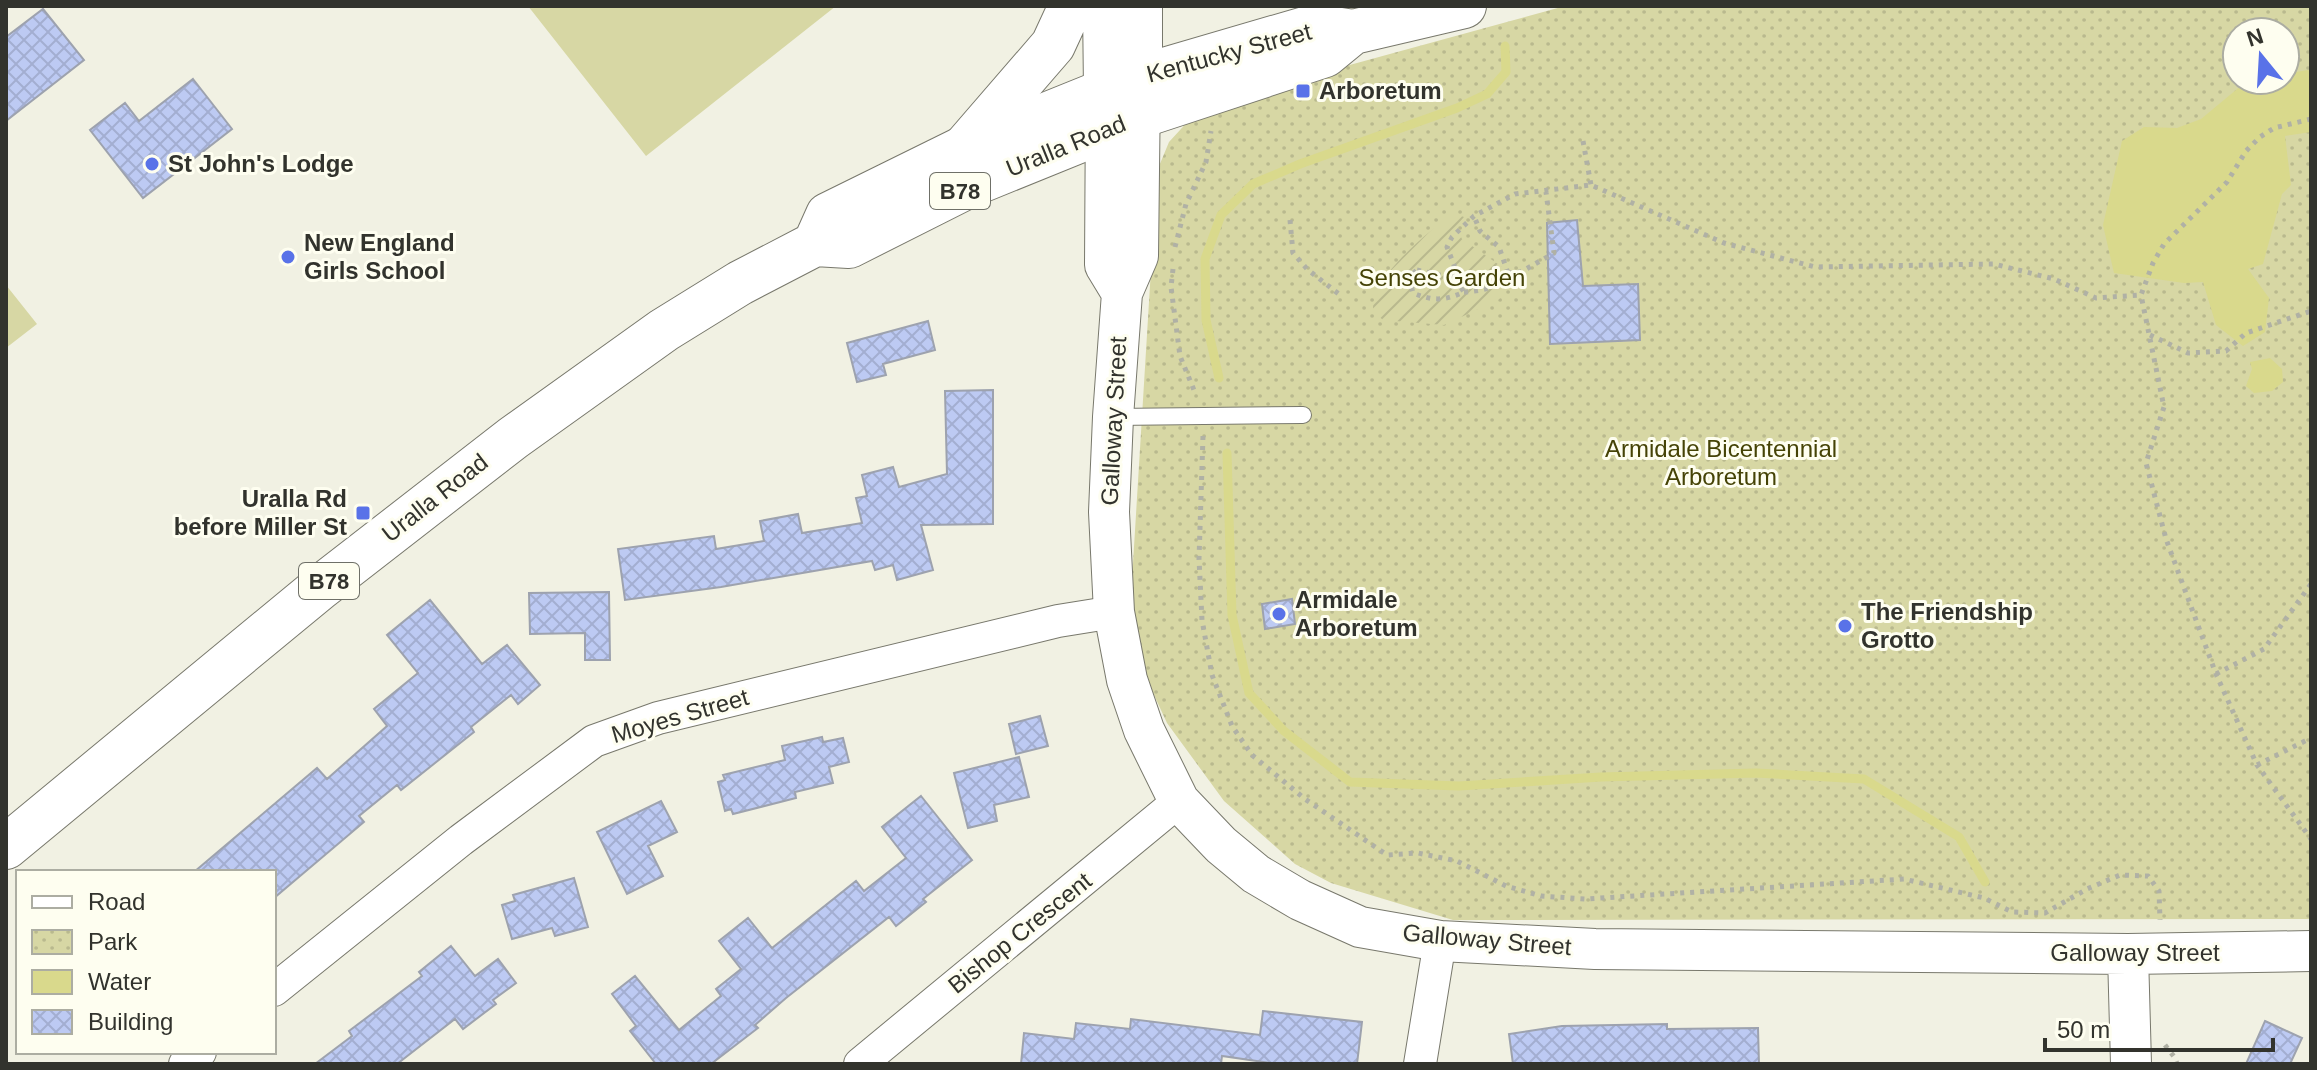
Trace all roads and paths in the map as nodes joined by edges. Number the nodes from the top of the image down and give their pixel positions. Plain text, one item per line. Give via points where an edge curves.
1 (1071, 6) edge
2 (1105, 6) edge
3 (1140, 6) edge
4 (1464, 6) edge
5 (1123, 103) junction
6 (2311, 119) edge
7 (1210, 121) dead end
8 (1583, 141) dead end
9 (964, 148) junction
10 (1591, 185) junction
11 (1546, 192) junction
12 (1474, 216) junction
13 (1290, 220) dead end
14 (815, 244) junction
15 (1174, 252) dead end
16 (1173, 263) dead end
17 (1508, 273) junction
18 (1454, 278) junction
19 (1464, 292) junction
20 (1340, 295) dead end
21 (2141, 295) junction
22 (2311, 311) edge
23 (2149, 335) junction
24 (1303, 415) dead end
25 (1200, 416) junction
26 (1113, 417) junction
27 (2311, 584) edge
28 (1114, 612) junction
29 (2216, 674) junction
30 (2311, 738) edge
31 (2257, 765) junction
32 (1179, 801) junction
33 (2311, 839) edge
34 (6, 847) edge
35 (2161, 926) dead end
36 (1440, 941) junction
37 (2311, 951) edge
38 (2128, 954) junction
39 (276, 988) edge
40 (860, 1064) edge
41 (1420, 1064) edge
42 (2131, 1064) edge

1 - 9 main road via 1053,45
2 - 5 main road
3 - 5 main road
4 - 5 main road, Kentucky Street / B78 via 1353,32 1325,55
5 - 9 main road, Uralla Road / B78
5 - 14 main road, Uralla Road / B78 via 849,246
5 - 26 street, Galloway Street via 1138,256 1122,293
6 - 21 path via 2274,128 2246,151 2227,182 2164,244
7 - 15 path via 1206,162 1186,204
8 - 10 path
9 - 14 main road, Uralla Road / B78 via 828,215
10 - 11 path
10 - 21 path via 1724,243 1815,267 1994,264 2054,279 2096,298
11 - 12 path via 1515,194
11 - 17 path via 1554,253 1521,272
12 - 17 path via 1480,231 1499,247
12 - 18 path via 1447,247
13 - 20 path via 1293,253
14 - 34 main road, Uralla Road / B78 via 664,330 513,438 321,587
16 - 25 path via 1180,356 1196,391
17 - 19 path via 1501,283
18 - 19 path
18 - 19 path via 1417,270 1409,277 1413,293 1433,301
21 - 23 path
22 - 23 path via 2246,333 2226,351 2188,353
23 - 29 path via 2164,407 2146,463 2166,539
24 - 25 lane
25 - 26 lane
25 - 35 path via 1202,620 1212,675 1232,726 1252,755 1387,855 1418,853 1457,861 1506,886 1541,896 1585,899 1904,879 1984,898 2012,912 2045,913 2120,875 2148,876 2159,891
26 - 28 street, Galloway Street via 1109,512
27 - 29 path via 2264,649
28 - 32 street, Galloway Street via 1127,680 1144,730
28 - 39 street, Moyes Street via 673,714 594,741
29 - 31 path
30 - 31 path
31 - 33 path
32 - 36 street, Galloway Street via 1256,874 1300,900 1360,927
32 - 40 street, Bishop Crescent
36 - 38 street, Galloway Street via 1595,949
36 - 41 street
37 - 38 street, Galloway Street
38 - 42 street

